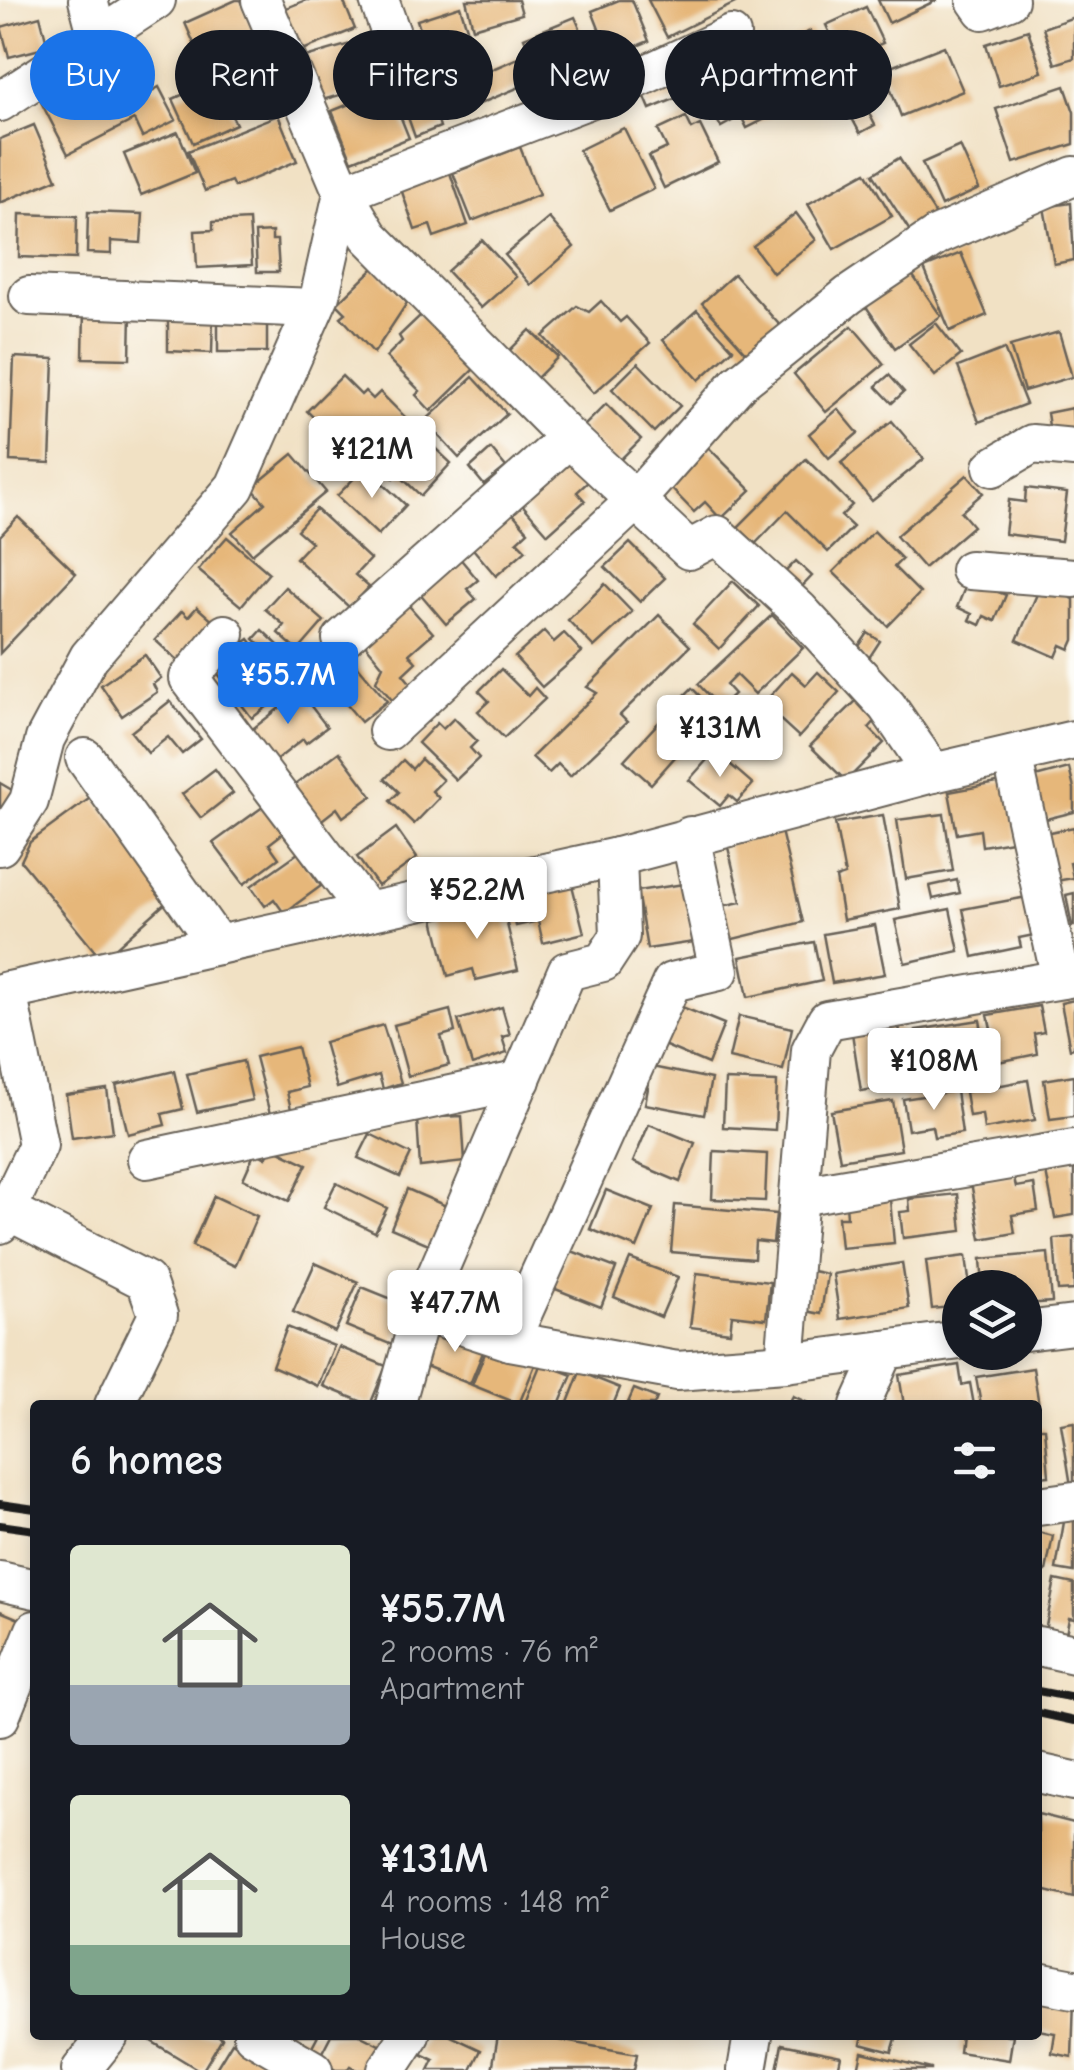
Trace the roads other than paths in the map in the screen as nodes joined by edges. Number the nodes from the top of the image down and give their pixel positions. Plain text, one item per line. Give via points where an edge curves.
1 (88, 0) edge
2 (156, 0) edge
3 (261, 0) edge
4 (379, 0) edge
5 (976, 0) edge
6 (1008, 0) edge
7 (96, 30) edge
8 (110, 30) edge
9 (390, 30) edge
10 (665, 65) edge
11 (30, 82) edge
12 (0, 102) edge
13 (1074, 176) edge
14 (343, 192) junction
15 (30, 296) dead end
16 (314, 308) junction
17 (569, 438) junction
18 (1074, 448) edge
19 (993, 467) dead end
20 (634, 502) junction
21 (970, 570) dead end
22 (1074, 578) edge
23 (224, 634) dead end
24 (342, 638) dead end
25 (388, 731) dead end
26 (1074, 740) edge
27 (1012, 755) junction
28 (85, 758) dead end
29 (933, 773) junction
30 (690, 836) junction
31 (0, 846) edge
32 (617, 857) junction
33 (368, 912) junction
34 (218, 945) junction
35 (1067, 978) edge
36 (4, 992) edge
37 (520, 1080) junction
38 (1074, 1148) edge
39 (146, 1159) dead end
40 (799, 1196) junction
41 (4, 1217) edge
42 (421, 1312) junction
43 (1074, 1325) edge
44 (1042, 1330) edge
45 (510, 1341) junction
46 (942, 1342) edge
47 (885, 1350) junction
48 (785, 1363) junction
49 (116, 1400) edge
50 (396, 1400) edge
51 (862, 1400) edge
52 (1074, 1501) edge
53 (1042, 1505) edge
54 (0, 1581) edge
55 (30, 1587) edge
56 (30, 1642) edge
57 (1042, 1647) edge
58 (1074, 1654) edge
59 (0, 1717) edge
60 (1042, 1774) edge
61 (1074, 1781) edge
62 (1042, 1983) edge
63 (1074, 1989) edge
64 (105, 2040) edge
65 (262, 2040) edge
66 (407, 2040) edge
67 (752, 2040) edge
68 (81, 2070) edge
69 (313, 2070) edge
70 (387, 2070) edge
71 (747, 2070) edge

1 - 7 street
2 - 8 street
3 - 14 street
4 - 9 street
5 - 6 street via 983,10
10 - 14 street
11 - 12 street
13 - 20 street via 938,235 849,296 738,384
14 - 16 street
14 - 17 street via 369,236
15 - 16 street
16 - 31 street via 235,487 89,657 45,739 29,801
17 - 20 street
17 - 24 street
18 - 19 street via 1032,444
20 - 25 street
20 - 29 street via 689,550 717,535 799,610 887,706
21 - 22 street
23 - 33 street via 189,678
26 - 27 street
27 - 29 street
27 - 35 street
28 - 34 street
29 - 30 street
30 - 32 street
30 - 45 street via 719,971 672,982
32 - 33 street
32 - 37 street via 620,936 603,962 567,971
33 - 34 street
34 - 36 street
35 - 40 street via 827,1020 812,1050
36 - 41 street via 38,1145
37 - 39 street
37 - 42 street
38 - 40 street
40 - 48 street
41 - 49 street via 146,1281 158,1315
42 - 45 street
42 - 50 street
43 - 44 street
45 - 48 street via 678,1370
46 - 47 street
47 - 48 street
47 - 51 street
52 - 53 street
54 - 55 street
56 - 59 street
57 - 58 street
60 - 61 street
62 - 63 street
64 - 68 street
65 - 69 street
66 - 70 street
67 - 71 street

